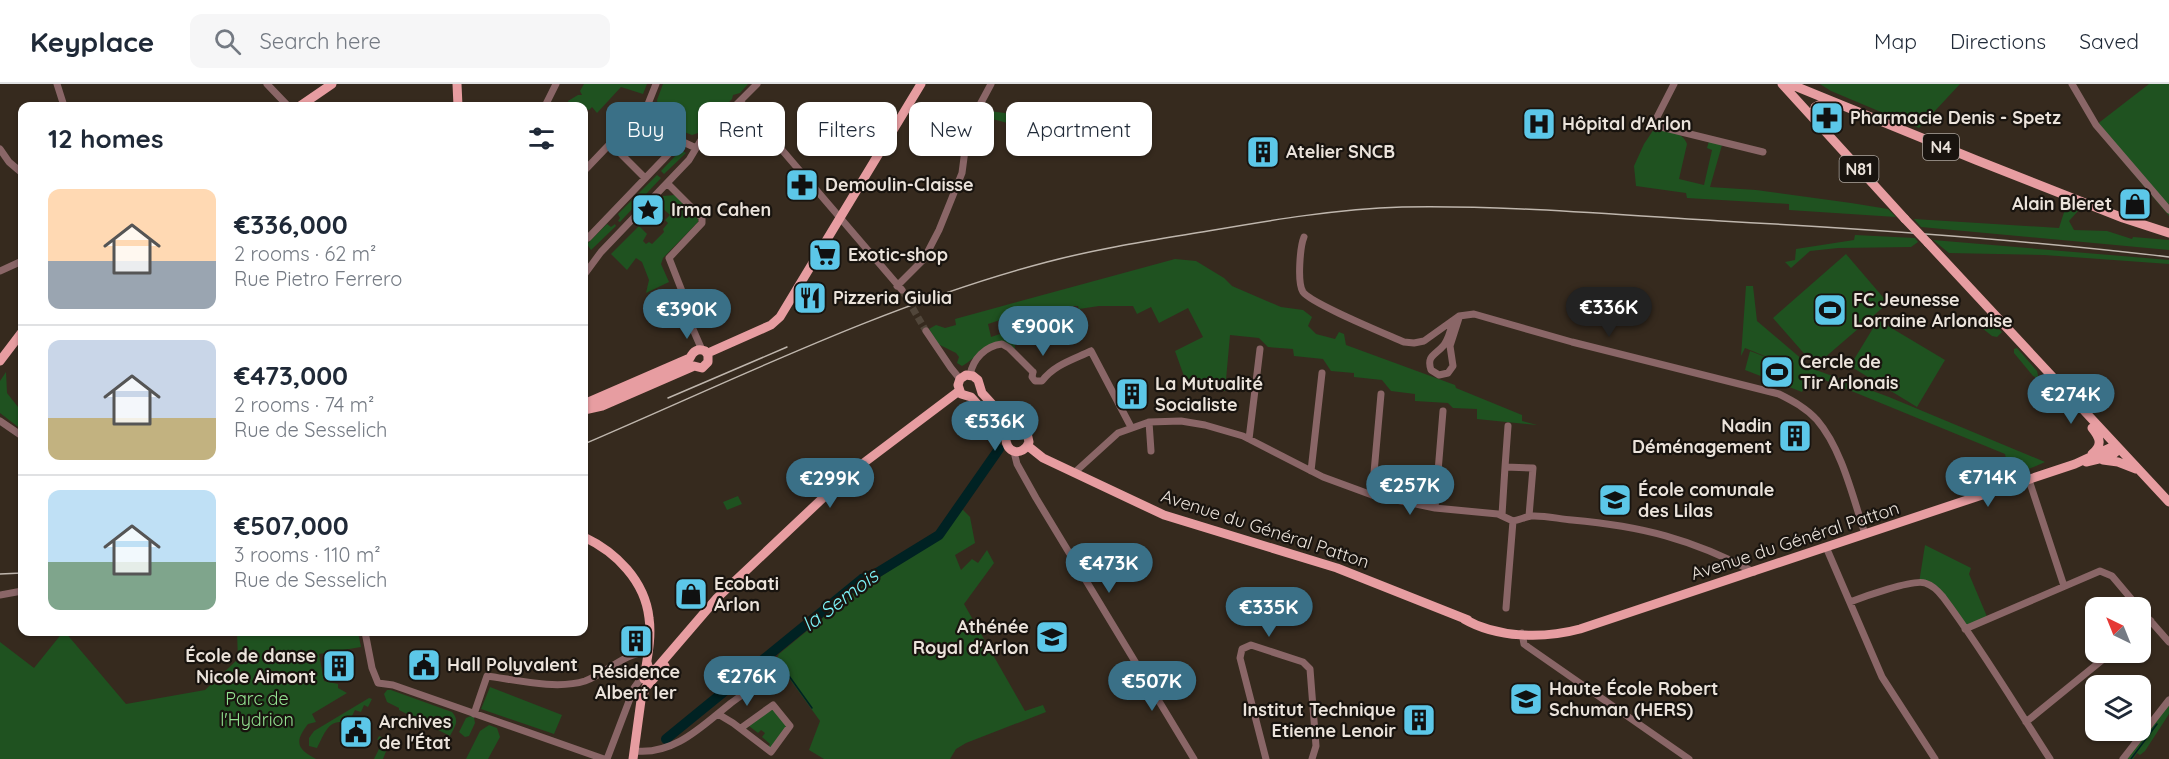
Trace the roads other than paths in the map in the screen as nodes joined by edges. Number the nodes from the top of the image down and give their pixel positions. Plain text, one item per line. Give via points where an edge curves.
1 (57, 84) edge
2 (267, 84) edge
3 (332, 84) edge
4 (457, 84) edge
5 (556, 84) edge
6 (656, 84) edge
7 (757, 84) edge
8 (921, 84) edge
9 (991, 84) edge
10 (1674, 84) edge
11 (1775, 84) edge
12 (1782, 84) edge
13 (1790, 84) edge
14 (1805, 84) edge
15 (2072, 84) edge
16 (1792, 95) junction
17 (1829, 100) junction
18 (740, 101) junction
19 (63, 102) edge
20 (284, 102) edge
21 (306, 102) edge
22 (458, 102) edge
23 (547, 102) edge
24 (649, 102) edge
25 (1814, 119) junction
26 (686, 143) edge
27 (606, 147) edge
28 (696, 148) junction
29 (0, 149) edge
30 (1763, 152) dead end
31 (623, 156) edge
32 (666, 156) edge
33 (588, 167) edge
34 (18, 170) edge
35 (645, 178) junction
36 (667, 183) junction
37 (2169, 210) edge
38 (839, 217) junction
39 (2165, 232) edge
40 (588, 236) edge
41 (1304, 237) dead end
42 (18, 263) edge
43 (588, 270) edge
44 (0, 272) edge
45 (1456, 318) junction
46 (926, 331) tunnel mouth
47 (18, 337) edge
48 (18, 347) edge
49 (1260, 349) dead end
50 (705, 352) junction
51 (0, 361) edge
52 (0, 371) edge
53 (1033, 372) junction
54 (1044, 372) junction
55 (1322, 373) dead end
56 (965, 377) junction
57 (980, 390) junction
58 (959, 391) junction
59 (1381, 394) dead end
60 (971, 397) junction
61 (2073, 400) junction
62 (588, 402) edge
63 (588, 409) edge
64 (1443, 411) dead end
65 (0, 421) edge
66 (1149, 422) junction
67 (1508, 426) dead end
68 (1131, 427) junction
69 (1014, 428) junction
70 (18, 433) edge
71 (1006, 436) junction
72 (1249, 439) junction
73 (1028, 446) junction
74 (2117, 447) junction
75 (1151, 450) dead end
76 (1014, 452) junction
77 (2101, 460) junction
78 (1085, 464) junction
79 (2075, 464) junction
80 (1505, 467) junction
81 (2138, 469) junction
82 (1311, 471) junction
83 (1074, 473) junction
84 (1084, 478) junction
85 (2029, 480) junction
86 (1372, 495) junction
87 (2169, 502) edge
88 (1435, 508) junction
89 (1502, 515) junction
90 (1530, 516) junction
91 (1513, 521) junction
92 (1865, 534) junction
93 (588, 539) edge
94 (588, 545) edge
95 (1826, 548) junction
96 (610, 554) junction
97 (1730, 559) junction
98 (1754, 572) junction
99 (1736, 577) junction
100 (2064, 586) junction
101 (18, 592) edge
102 (0, 595) edge
103 (2130, 597) edge
104 (1850, 602) junction
105 (1506, 608) dead end
106 (2151, 621) edge
107 (696, 622) junction
108 (1965, 629) junction
109 (686, 634) junction
110 (1526, 634) junction
111 (365, 636) edge
112 (2169, 642) edge
113 (647, 657) junction
114 (2098, 663) edge
115 (777, 671) dead end
116 (646, 681) junction
117 (2169, 700) edge
118 (474, 714) junction
119 (718, 714) junction
120 (2026, 722) junction
121 (741, 728) junction
122 (634, 755) edge
123 (606, 759) edge
124 (1194, 759) edge
125 (1266, 759) edge
126 (1312, 759) edge
127 (1689, 759) edge
128 (1935, 759) edge
129 (2050, 759) edge
130 (2123, 759) edge

1 - 19 street
2 - 20 street
3 - 21 main road
4 - 22 main road
5 - 23 street
6 - 24 street
7 - 18 street
8 - 38 main road
9 - 38 street via 968,127 962,172 939,230 924,259 900,288
10 - 30 street via 1653,125
11 - 16 main road
12 - 16 main road, N81
13 - 17 main road, N4
14 - 17 main road, N4
15 - 37 street via 2096,125
16 - 25 main road, N81
17 - 25 main road via 1815,107
17 - 39 main road, N4
18 - 28 street
18 - 38 street
25 - 61 main road, N81, bridge
26 - 28 street
27 - 33 street
28 - 36 street
29 - 34 street
31 - 35 street
32 - 35 street
35 - 40 street
36 - 43 street
36 - 50 street via 702,218 702,223 669,258 691,314 691,324
38 - 50 main road via 776,322
41 - 45 street via 1300,286 1309,297 1404,342 1424,341
42 - 44 street
45 - 45 street via 1444,345 1429,360 1431,370 1439,375 1448,373 1453,366 1450,346
45 - 92 street via 1474,314 1779,394 1816,418 1830,437
46 - 56 street
47 - 51 main road
48 - 52 main road
49 - 72 street
50 - 62 main road via 695,351 690,358
50 - 63 main road via 709,360 702,368 692,367
53 - 54 street
53 - 54 street via 1037,382 1044,380
53 - 56 street via 1002,344 989,348 974,361
54 - 68 street via 1091,351
55 - 82 street
56 - 57 main road via 978,380
56 - 58 main road via 958,385
57 - 60 main road
57 - 69 main road
58 - 60 main road
58 - 107 main road via 849,474
59 - 86 street
60 - 71 main road
61 - 74 main road, N81
61 - 79 main road, N81 via 2074,409 2100,442 2098,449
64 - 88 street
65 - 70 street
66 - 68 street
66 - 72 street via 1205,425
66 - 75 street
67 - 80 street
68 - 78 street via 1118,433
69 - 71 main road
69 - 73 main road via 1027,432
71 - 76 main road via 1006,444
72 - 82 street
73 - 76 main road via 1022,452
73 - 83 main road, Avenue du Général Patton
74 - 77 main road via 2111,456
74 - 79 main road
74 - 81 main road, N81
76 - 124 street via 1040,505
77 - 79 main road
77 - 81 main road
78 - 83 street
78 - 84 street
79 - 85 main road, Avenue du Général Patton
80 - 89 street
80 - 90 street via 1533,468
81 - 87 main road, N81
82 - 86 street
83 - 84 main road, Avenue du Général Patton
84 - 110 main road, Avenue du Général Patton via 1186,523 1337,568 1490,631
85 - 92 main road, Avenue du Général Patton
85 - 100 street
86 - 88 street
88 - 89 street
89 - 91 street
90 - 91 street
90 - 97 street via 1652,531
91 - 105 street
92 - 95 main road, Avenue du Général Patton
93 - 96 main road
94 - 96 main road
95 - 98 main road, Avenue du Général Patton
95 - 104 street
96 - 113 main road via 625,566 644,598 649,619
97 - 98 street
97 - 99 street
98 - 99 main road, Avenue du Général Patton
99 - 110 main road, Avenue du Général Patton via 1580,629
100 - 103 street via 2104,571
100 - 108 street
101 - 102 street
104 - 108 street via 1924,582 1942,596
104 - 128 street via 1882,677
106 - 112 street
107 - 109 main road
107 - 116 main road via 660,673
108 - 120 street
109 - 113 main road via 656,669 649,670
109 - 116 main road via 659,671
110 - 127 street via 1524,644
111 - 118 street via 378,683
113 - 116 main road
113 - 118 street via 627,657 587,680 573,683 535,683 487,676
114 - 120 street
115 - 119 street
116 - 122 main road
116 - 123 street via 639,681 634,688
117 - 130 street
118 - 123 street
119 - 121 street
119 - 122 street via 685,740
120 - 129 street
121 - 121 street via 771,752 790,726 775,706 769,706
125 - 126 street via 1240,658 1242,649 1251,645 1303,662 1310,669 1316,746

